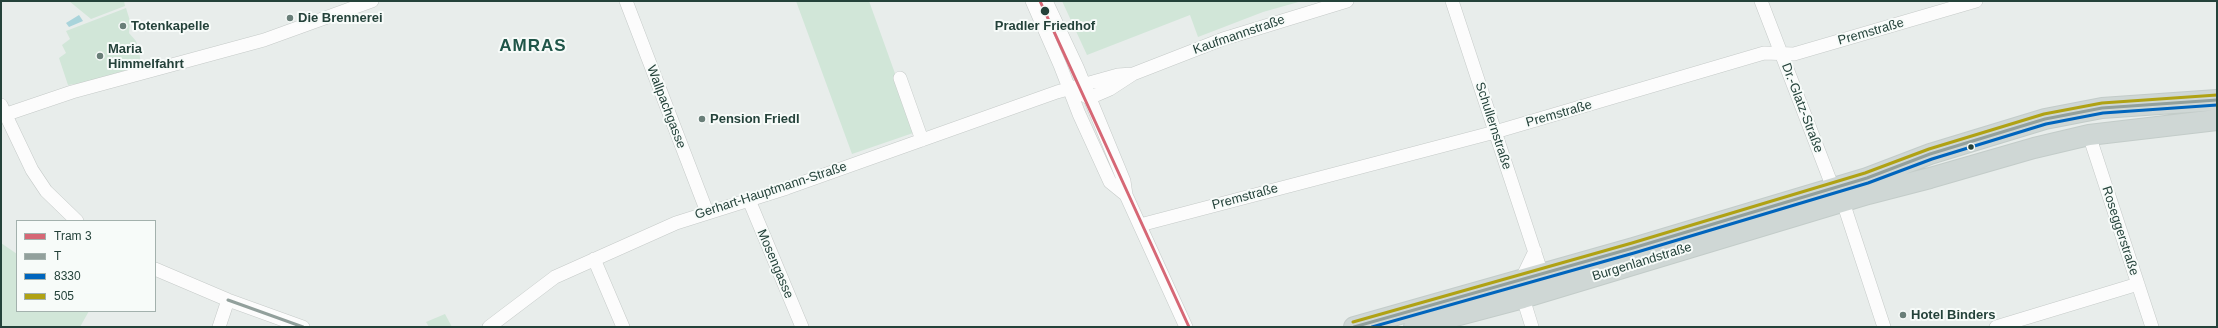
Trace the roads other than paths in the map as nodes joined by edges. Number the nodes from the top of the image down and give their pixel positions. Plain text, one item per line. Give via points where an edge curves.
1 (372, 1) edge
2 (626, 1) edge
3 (1032, 1) edge
4 (1046, 1) edge
5 (1348, 1) edge
6 (1452, 1) edge
7 (1761, 1) edge
8 (1976, 1) edge
9 (1781, 53) junction
10 (1133, 74) junction
11 (900, 78) dead end
12 (1084, 84) junction
13 (1070, 89) junction
14 (1090, 98) junction
15 (2217, 100) edge
16 (4, 109) edge
17 (2189, 113) tunnel mouth
18 (2217, 120) edge
19 (1495, 132) junction
20 (2089, 135) junction
21 (922, 140) junction
22 (1954, 159) junction
23 (1895, 169) junction
24 (1868, 194) junction
25 (1126, 195) junction
26 (1838, 195) junction
27 (749, 200) junction
28 (706, 212) junction
29 (76, 220) edge
30 (1140, 225) junction
31 (1535, 251) junction
32 (594, 259) junction
33 (156, 269) edge
34 (1542, 274) junction
35 (2138, 284) junction
36 (1522, 289) junction
37 (228, 300) junction
38 (219, 327) edge
39 (303, 327) edge
40 (489, 327) edge
41 (623, 327) edge
42 (802, 327) edge
43 (1186, 327) edge
44 (1354, 327) edge
45 (1414, 327) edge
46 (1532, 327) edge
47 (1884, 327) edge
48 (1996, 327) edge
49 (2152, 327) edge

1 - 16 street via 264,40
2 - 28 street, Wallpachgasse
3 - 13 street
4 - 12 street
5 - 10 street, Kaufmannstraße via 1236,35
6 - 19 street, Schullernstraße
7 - 9 street, Dr.-Glatz-Straße
8 - 9 street, Premstraße via 1794,54
9 - 19 street, Premstraße via 1764,53
9 - 26 street, Dr.-Glatz-Straße
10 - 12 street, Kaufmannstraße via 1118,75
10 - 14 street, Kaufmannstraße
11 - 21 street
12 - 13 street, Kaufmannstraße
12 - 14 street
13 - 14 street
13 - 21 street, Gerhart-Hauptmann-Straße
13 - 25 street via 1110,183
14 - 25 street via 1124,180
15 - 23 main road via 2102,108 2045,119 1930,154
16 - 29 street via 32,170 46,191
17 - 22 main road via 2096,122 2037,134
18 - 20 main road
19 - 30 street, Premstraße
19 - 31 street, Schullernstraße
20 - 24 main road
20 - 35 street, Roseggerstraße
21 - 27 street, Gerhart-Hauptmann-Straße
22 - 23 main road
22 - 24 main road
23 - 26 main road, Burgenlandstraße
24 - 26 main road, Burgenlandstraße
25 - 30 street
26 - 34 main road, Burgenlandstraße
26 - 36 main road, Burgenlandstraße via 1815,210
26 - 47 street, Dr.-Glatz-Straße
27 - 28 street, Gerhart-Hauptmann-Straße
27 - 42 street, Mosengasse
28 - 32 street, Gerhart-Hauptmann-Straße
30 - 43 street
31 - 34 street, Schullernstraße
31 - 36 street
32 - 40 street, Gerhart-Hauptmann-Straße via 541,286
32 - 41 street
33 - 37 street
34 - 36 main road, Burgenlandstraße
35 - 48 street
35 - 49 street, Roseggerstraße
36 - 44 main road, Burgenlandstraße
36 - 45 main road, Burgenlandstraße
36 - 46 street
37 - 38 street
37 - 39 street

